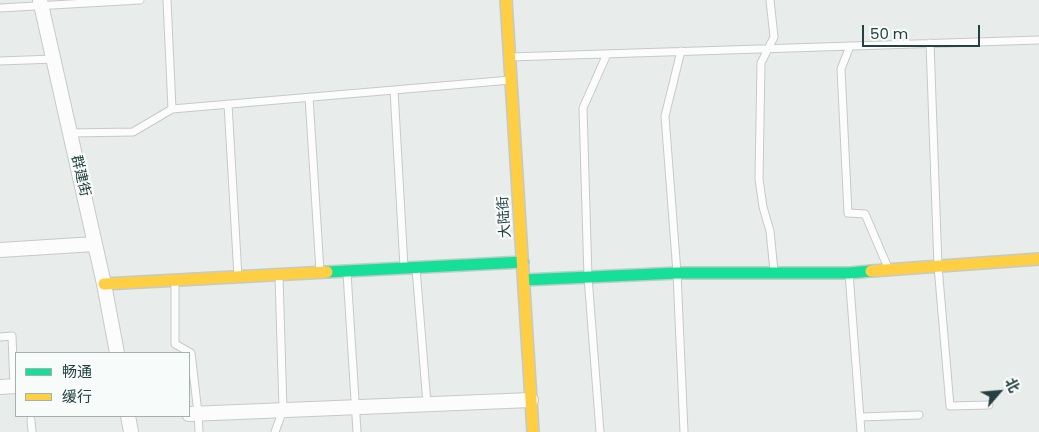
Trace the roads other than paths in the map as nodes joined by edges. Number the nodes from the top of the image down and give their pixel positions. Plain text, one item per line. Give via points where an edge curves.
1 (140, 0) edge
2 (167, 0) edge
3 (506, 0) edge
4 (770, 0) edge
5 (41, 3) edge
6 (0, 8) edge
7 (1039, 40) edge
8 (930, 43) junction
9 (850, 46) junction
10 (767, 48) junction
11 (681, 51) junction
12 (607, 54) junction
13 (510, 57) junction
14 (54, 59) junction
15 (0, 61) edge
16 (511, 80) junction
17 (394, 90) junction
18 (309, 97) junction
19 (228, 104) junction
20 (172, 109) junction
21 (70, 133) junction
22 (95, 244) junction
23 (0, 250) edge
24 (1039, 259) edge
25 (522, 262) junction
26 (938, 266) junction
27 (404, 268) junction
28 (416, 268) junction
29 (889, 270) junction
30 (347, 271) junction
31 (774, 272) junction
32 (320, 273) junction
33 (677, 273) junction
34 (849, 273) junction
35 (278, 275) junction
36 (238, 277) junction
37 (588, 277) junction
38 (175, 280) junction
39 (524, 280) junction
40 (104, 284) junction
41 (0, 337) edge
42 (117, 352) edge
43 (189, 352) edge
44 (190, 352) edge
45 (10, 386) edge
46 (531, 400) junction
47 (427, 404) junction
48 (989, 405) dead end
49 (356, 407) junction
50 (283, 410) junction
51 (194, 413) edge
52 (919, 414) dead end
53 (128, 417) edge
54 (860, 418) junction
55 (31, 420) dead end
56 (32, 432) edge
57 (131, 432) edge
58 (199, 432) edge
59 (276, 432) edge
60 (358, 432) edge
61 (533, 432) edge
62 (600, 432) edge
63 (684, 432) edge
64 (861, 432) edge

1 - 5 lane
2 - 20 lane
3 - 13 street, 大陆街
4 - 10 lane via 774,37
5 - 6 lane
5 - 14 street, 群建街
7 - 8 lane
8 - 9 lane
8 - 26 lane
9 - 10 lane
9 - 29 lane via 841,69 848,213 865,214
10 - 11 lane
10 - 31 lane via 761,63 759,179 770,231
11 - 12 lane
11 - 33 lane via 665,116
12 - 13 lane
12 - 37 lane via 583,108
13 - 16 street, 大陆街
14 - 15 lane
14 - 21 street, 群建街
16 - 17 lane
16 - 25 street, 大陆街
17 - 18 lane
17 - 27 lane
18 - 19 lane
18 - 32 lane
19 - 20 lane
19 - 36 lane
20 - 21 lane via 133,132
21 - 22 street, 群建街
22 - 23 street
22 - 40 street, 群建街
24 - 26 street
25 - 28 street
25 - 39 street, 大陆街
26 - 29 street
26 - 48 lane via 950,406
27 - 28 street
27 - 30 street
28 - 47 lane
29 - 34 street
30 - 32 street
30 - 49 lane
31 - 33 street
31 - 34 street
32 - 35 street
33 - 37 street
33 - 63 lane
34 - 54 lane
35 - 36 street
35 - 50 lane
36 - 38 street
37 - 39 street
37 - 62 lane
38 - 40 street
38 - 43 lane via 175,344
39 - 46 street, 大陆街
40 - 42 street, 群建街
41 - 45 lane via 12,336
44 - 51 lane
46 - 47 street
46 - 61 street, 大陆街
47 - 49 street
49 - 50 street
49 - 60 lane
50 - 51 street
50 - 59 lane
51 - 58 lane
52 - 54 lane
53 - 57 street
54 - 64 lane
55 - 56 lane

